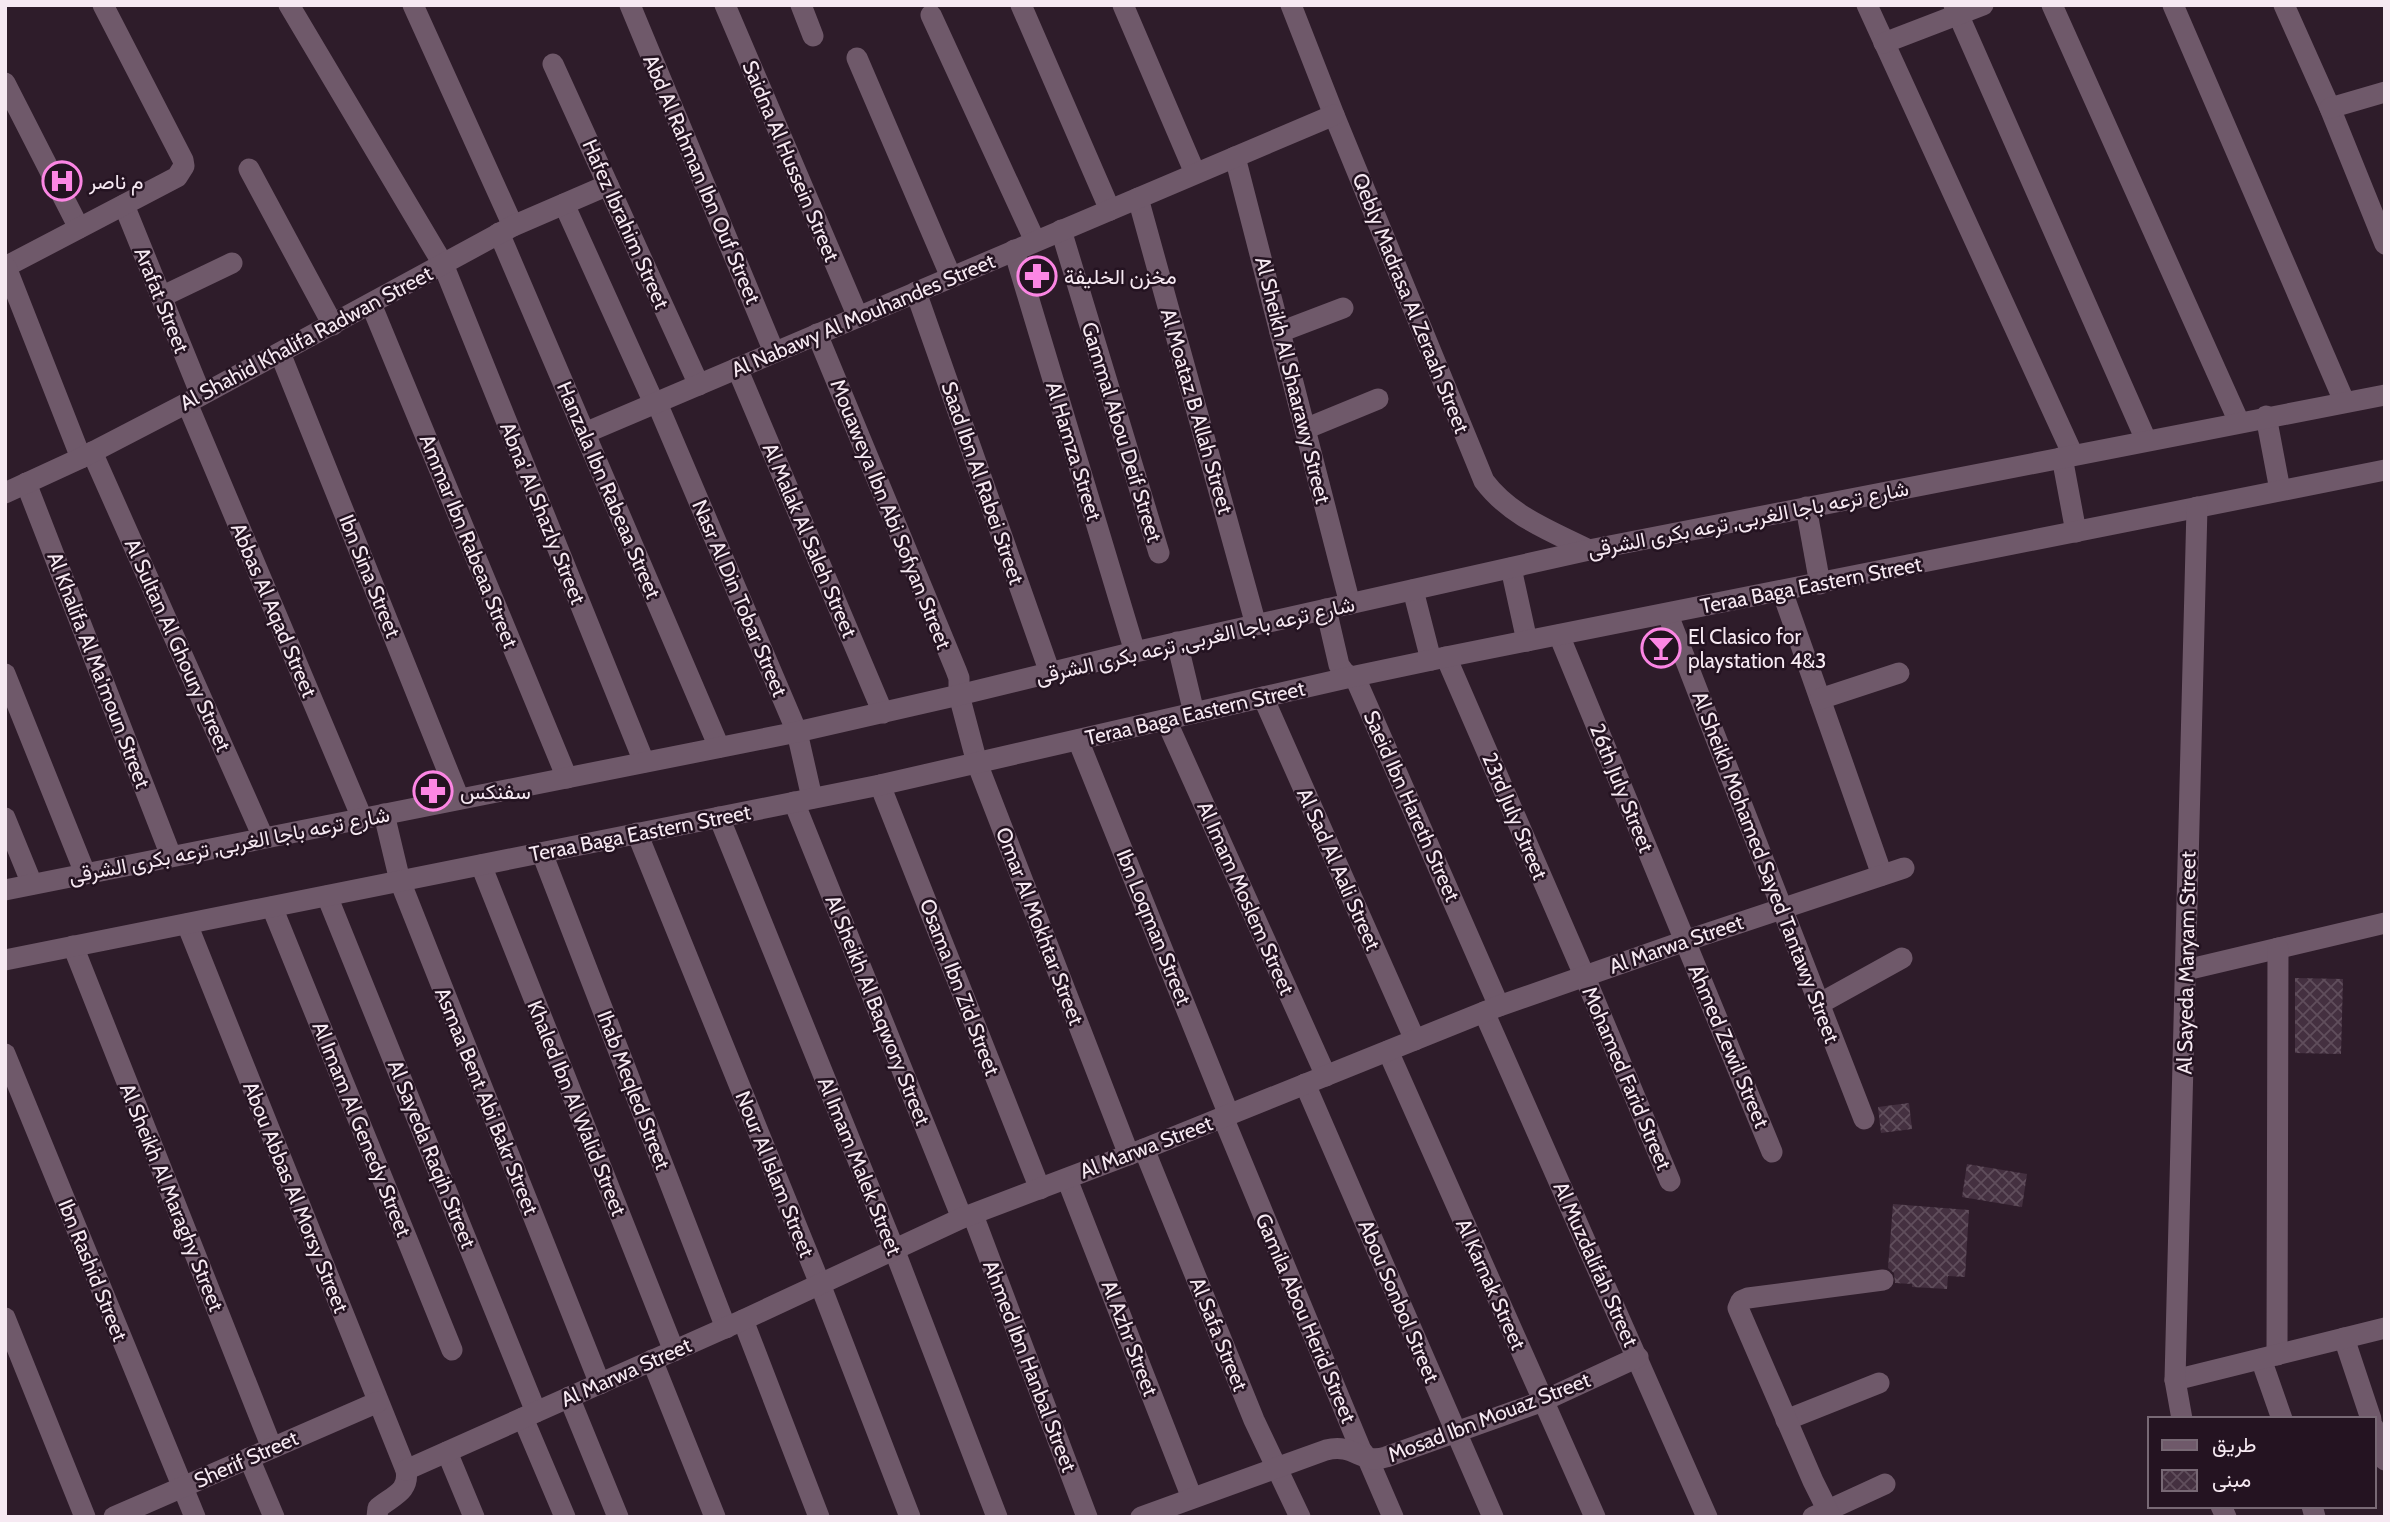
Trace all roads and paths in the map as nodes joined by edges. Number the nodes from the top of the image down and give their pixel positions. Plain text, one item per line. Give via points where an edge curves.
1 (103, 5) edge
2 (289, 5) edge
3 (413, 5) edge
4 (629, 5) edge
5 (725, 5) edge
6 (801, 5) edge
7 (1021, 5) edge
8 (1123, 5) edge
9 (1292, 5) edge
10 (1867, 5) edge
11 (1983, 5) edge
12 (2052, 5) edge
13 (2173, 5) edge
14 (2284, 5) edge
15 (1956, 10) edge
16 (932, 15) dead end
17 (813, 36) dead end
18 (1884, 43) junction
19 (857, 58) dead end
20 (553, 64) dead end
21 (5, 83) edge
22 (2385, 92) edge
23 (2330, 108) junction
24 (1334, 115) junction
25 (1235, 156) junction
26 (248, 169) dead end
27 (1195, 173) junction
28 (608, 185) junction
29 (1138, 198) junction
30 (564, 204) junction
31 (124, 205) junction
32 (1110, 210) junction
33 (79, 228) junction
34 (506, 229) junction
35 (1061, 230) junction
36 (1035, 242) junction
37 (2385, 244) edge
38 (1014, 250) junction
39 (232, 263) dead end
40 (443, 264) junction
41 (6, 267) edge
42 (951, 277) junction
43 (916, 292) junction
44 (161, 297) junction
45 (371, 304) junction
46 (1343, 309) dead end
47 (858, 317) junction
48 (333, 325) junction
49 (1280, 332) junction
50 (817, 334) junction
51 (775, 352) junction
52 (280, 353) junction
53 (737, 368) junction
54 (699, 384) junction
55 (2385, 395) edge
56 (194, 399) junction
57 (1378, 399) dead end
58 (2344, 401) junction
59 (656, 403) junction
60 (2266, 416) junction
61 (2239, 422) junction
62 (1305, 429) junction
63 (585, 433) junction
64 (2146, 440) junction
65 (87, 455) junction
66 (2067, 456) junction
67 (2385, 470) edge
68 (26, 484) junction
69 (2280, 490) junction
70 (5, 494) edge
71 (1806, 507) junction
72 (2197, 507) junction
73 (2076, 532) junction
74 (1589, 550) junction
75 (1158, 553) dead end
76 (1511, 568) junction
77 (1820, 584) junction
78 (1413, 590) junction
79 (1782, 591) junction
80 (1350, 604) junction
81 (1326, 609) junction
82 (1668, 615) junction
83 (1256, 625) junction
84 (1559, 635) junction
85 (1527, 641) junction
86 (1177, 642) junction
87 (1135, 652) junction
88 (1438, 659) junction
89 (1050, 673) junction
90 (1899, 673) dead end
91 (5, 674) edge
92 (1351, 677) junction
93 (959, 695) junction
94 (1263, 697) junction
95 (1820, 699) junction
96 (883, 712) junction
97 (1194, 713) junction
98 (1166, 720) junction
99 (797, 732) junction
100 (1078, 740) junction
101 (719, 747) junction
102 (644, 762) junction
103 (977, 763) junction
104 (567, 778) junction
105 (880, 785) junction
106 (459, 799) junction
107 (803, 800) junction
108 (384, 814) junction
109 (719, 817) junction
110 (5, 818) edge
111 (362, 818) junction
112 (637, 833) junction
113 (263, 837) junction
114 (542, 853) junction
115 (171, 856) junction
116 (481, 865) junction
117 (1905, 868) dead end
118 (85, 873) junction
119 (1882, 875) junction
120 (400, 881) junction
121 (32, 884) junction
122 (5, 890) edge
123 (327, 896) junction
124 (272, 907) junction
125 (1782, 908) junction
126 (2385, 923) edge
127 (187, 924) junction
128 (1685, 941) junction
129 (73, 946) junction
130 (2278, 948) junction
131 (1902, 957) dead end
132 (5, 960) edge
133 (2186, 971) junction
134 (1584, 975) junction
135 (1819, 1004) junction
136 (1492, 1009) junction
137 (1415, 1040) junction
138 (1388, 1051) junction
139 (5, 1054) edge
140 (1326, 1076) junction
141 (1305, 1084) junction
142 (1226, 1116) junction
143 (1864, 1119) dead end
144 (1136, 1152) junction
145 (1772, 1152) dead end
146 (1067, 1179) junction
147 (1670, 1181) dead end
148 (1040, 1189) junction
149 (967, 1217) junction
150 (894, 1250) junction
151 (1883, 1280) dead end
152 (820, 1284) junction
153 (5, 1318) edge
154 (734, 1324) junction
155 (2385, 1328) edge
156 (2344, 1338) junction
157 (452, 1350) dead end
158 (674, 1351) junction
159 (1638, 1357) junction
160 (2269, 1357) junction
161 (652, 1360) junction
162 (2175, 1380) junction
163 (1879, 1383) dead end
164 (600, 1384) junction
165 (569, 1397) junction
166 (1543, 1401) junction
167 (377, 1402) junction
168 (530, 1415) junction
169 (2182, 1417) edge
170 (2282, 1417) edge
171 (2370, 1417) edge
172 (1786, 1420) junction
173 (1456, 1432) junction
174 (2376, 1435) edge
175 (272, 1448) junction
176 (447, 1452) junction
177 (249, 1458) junction
178 (1368, 1459) junction
179 (2385, 1460) edge
180 (1278, 1467) junction
181 (406, 1470) junction
182 (1885, 1484) dead end
183 (181, 1487) junction
184 (1192, 1498) junction
185 (1824, 1515) edge
186 (117, 1516) edge
187 (85, 1517) edge
188 (195, 1517) edge
189 (274, 1517) edge
190 (377, 1517) edge
191 (474, 1517) edge
192 (565, 1517) edge
193 (618, 1517) edge
194 (715, 1517) edge
195 (818, 1517) edge
196 (910, 1517) edge
197 (997, 1517) edge
198 (1087, 1517) edge
199 (1141, 1517) edge
200 (1300, 1517) edge
201 (1393, 1517) edge
202 (1493, 1517) edge
203 (1595, 1517) edge
204 (1707, 1517) edge

1 - 31 street via 184,166 177,177
2 - 40 street, Abna' Al Shazly Street
3 - 34 street, Hanzala Ibn Rabeaa Street
4 - 51 street, Abd Al Rahman Ibn Ouf Street
5 - 47 street, Saidna Al Hussein Street
6 - 17 street
7 - 32 street
8 - 27 street
9 - 24 street, Qebly Madrasa Al Zeraah Street
10 - 18 street
11 - 15 street
12 - 61 street
13 - 58 street
14 - 23 street
15 - 18 street
15 - 64 street
16 - 36 street
18 - 66 street
19 - 42 street
20 - 28 street, Hafez Ibrahim Street
21 - 33 street
22 - 23 street
23 - 37 street
24 - 25 street, Al Nabawy Al Mouhandes Street
24 - 74 street, Qebly Madrasa Al Zeraah Street via 1484,481 1508,508
25 - 27 street, Al Nabawy Al Mouhandes Street
25 - 49 street, Al Sheikh Al Shaarawy Street
26 - 48 street
27 - 29 street, Al Nabawy Al Mouhandes Street
28 - 30 street, Al Shahid Khalifa Radwan Street
28 - 54 street, Hafez Ibrahim Street
29 - 32 street, Al Nabawy Al Mouhandes Street
29 - 83 street, Al Moataz B Allah Street
30 - 34 street, Al Shahid Khalifa Radwan Street
30 - 59 street, Nasr Al Din Tobar Street
31 - 33 street
31 - 44 street, Arafat Street
32 - 35 street, Al Nabawy Al Mouhandes Street
33 - 41 street
34 - 40 street, Al Shahid Khalifa Radwan Street
34 - 63 street, Hanzala Ibn Rabeaa Street
35 - 36 street, Al Nabawy Al Mouhandes Street
35 - 75 street, Gammal Abou Deif Street
36 - 38 street, Al Nabawy Al Mouhandes Street
38 - 42 street, Al Nabawy Al Mouhandes Street
38 - 87 street, Al Hamza Street
39 - 44 street
40 - 45 street, Al Shahid Khalifa Radwan Street
40 - 102 street, Abna' Al Shazly Street
41 - 65 street, Al Sultan Al Ghoury Street
42 - 43 street, Al Nabawy Al Mouhandes Street
43 - 47 street, Al Nabawy Al Mouhandes Street
43 - 89 street, Saad Ibn Al Rabei Street
44 - 56 street, Arafat Street
45 - 48 street, Al Shahid Khalifa Radwan Street
45 - 104 street, Ammar Ibn Rabeaa Street
46 - 49 street
47 - 50 street, Al Nabawy Al Mouhandes Street
48 - 52 street, Al Shahid Khalifa Radwan Street
49 - 62 street, Al Sheikh Al Shaarawy Street
50 - 51 street, Al Nabawy Al Mouhandes Street
50 - 93 street, Mouaweya Ibn Abi Sofyan Street via 956,670
51 - 53 street, Al Nabawy Al Mouhandes Street
52 - 56 street, Al Shahid Khalifa Radwan Street
52 - 106 street, Ibn Sina Street
53 - 54 street, Al Nabawy Al Mouhandes Street
53 - 96 street, Al Malak Al Saleh Street
54 - 59 street, Al Nabawy Al Mouhandes Street
55 - 58 street, شارع ترعه باجا الغربى, ترعه بكرى الشرقى
56 - 65 street, Al Shahid Khalifa Radwan Street
56 - 111 street, Abbas Al Aqad Street
57 - 62 street
58 - 60 street, شارع ترعه باجا الغربى, ترعه بكرى الشرقى
59 - 63 street, Al Nabawy Al Mouhandes Street
59 - 99 street, Nasr Al Din Tobar Street
60 - 61 street, شارع ترعه باجا الغربى, ترعه بكرى الشرقى
60 - 69 street
61 - 64 street, شارع ترعه باجا الغربى, ترعه بكرى الشرقى
62 - 80 street, Al Sheikh Al Shaarawy Street
63 - 101 street, Hanzala Ibn Rabeaa Street
64 - 66 street, شارع ترعه باجا الغربى, ترعه بكرى الشرقى
65 - 68 street, Al Shahid Khalifa Radwan Street
65 - 113 street, Al Sultan Al Ghoury Street
66 - 71 street, شارع ترعه باجا الغربى, ترعه بكرى الشرقى
66 - 73 street
67 - 69 street, Teraa Baga Eastern Street
68 - 70 street, Al Shahid Khalifa Radwan Street
68 - 115 street, Al Khalifa Al Ma'moun Street
69 - 72 street, Teraa Baga Eastern Street
71 - 74 street, شارع ترعه باجا الغربى, ترعه بكرى الشرقى
71 - 77 street
72 - 73 street, Teraa Baga Eastern Street
72 - 133 street, Al Sayeda Maryam Street
73 - 77 street, Teraa Baga Eastern Street
74 - 76 street, شارع ترعه باجا الغربى, ترعه بكرى الشرقى
76 - 78 street, شارع ترعه باجا الغربى, ترعه بكرى الشرقى
76 - 85 street
77 - 79 street, Teraa Baga Eastern Street
78 - 80 street, شارع ترعه باجا الغربى, ترعه بكرى الشرقى
78 - 88 street, 23rd July Street
79 - 82 street, Teraa Baga Eastern Street
79 - 95 street
80 - 81 street, شارع ترعه باجا الغربى, ترعه بكرى الشرقى
81 - 83 street, شارع ترعه باجا الغربى, ترعه بكرى الشرقى
81 - 92 street, Saeid Ibn Hareth Street via 1339,665
82 - 84 street, Teraa Baga Eastern Street
82 - 125 street, Al Sheikh Mohamed Sayed Tantawy Street
83 - 86 street, شارع ترعه باجا الغربى, ترعه بكرى الشرقى
84 - 85 street, Teraa Baga Eastern Street
84 - 128 street, 26th July Street
85 - 88 street, Teraa Baga Eastern Street
86 - 87 street, شارع ترعه باجا الغربى, ترعه بكرى الشرقى
86 - 97 street
87 - 89 street, شارع ترعه باجا الغربى, ترعه بكرى الشرقى
88 - 92 street, Teraa Baga Eastern Street
88 - 134 street, 23rd July Street
89 - 93 street, شارع ترعه باجا الغربى, ترعه بكرى الشرقى
90 - 95 street
91 - 118 street
92 - 94 street, Teraa Baga Eastern Street
92 - 136 street, Saeid Ibn Hareth Street via 1357,682
93 - 96 street, شارع ترعه باجا الغربى, ترعه بكرى الشرقى
93 - 103 street, Omar Al Mokhtar Street
94 - 97 street, Teraa Baga Eastern Street
94 - 137 street, Al Sad Al Aali Street
95 - 119 street
96 - 99 street, شارع ترعه باجا الغربى, ترعه بكرى الشرقى
97 - 98 street, Teraa Baga Eastern Street
98 - 100 street, Teraa Baga Eastern Street
98 - 140 street, Al Imam Moslem Street
99 - 101 street, شارع ترعه باجا الغربى, ترعه بكرى الشرقى
99 - 107 street, Nasr Al Din Tobar Street
100 - 103 street, Teraa Baga Eastern Street
100 - 142 street, Ibn Loqman Street
101 - 102 street, شارع ترعه باجا الغربى, ترعه بكرى الشرقى
102 - 104 street, شارع ترعه باجا الغربى, ترعه بكرى الشرقى
103 - 105 street, Teraa Baga Eastern Street
103 - 144 street, Omar Al Mokhtar Street
104 - 106 street, شارع ترعه باجا الغربى, ترعه بكرى الشرقى
105 - 107 street, Teraa Baga Eastern Street
105 - 148 street, Osama Ibn Zid Street
106 - 108 street, شارع ترعه باجا الغربى, ترعه بكرى الشرقى
107 - 109 street, Teraa Baga Eastern Street
107 - 149 street, Al Sheikh Al Baqwory Street
108 - 111 street, شارع ترعه باجا الغربى, ترعه بكرى الشرقى
108 - 120 street, Asmaa Bent Abi Bakr Street
109 - 112 street, Teraa Baga Eastern Street
109 - 150 street, Al Imam Malek Street
110 - 121 street
111 - 113 street, شارع ترعه باجا الغربى, ترعه بكرى الشرقى
112 - 114 street, Teraa Baga Eastern Street
112 - 152 street, Nour Al Islam Street
113 - 115 street, شارع ترعه باجا الغربى, ترعه بكرى الشرقى
114 - 116 street, Teraa Baga Eastern Street
114 - 154 street, Ihab Meqled Street
115 - 118 street, شارع ترعه باجا الغربى, ترعه بكرى الشرقى
116 - 120 street, Teraa Baga Eastern Street
116 - 158 street, Khaled Ibn Al Walid Street
117 - 119 street, Al Marwa Street
118 - 121 street, شارع ترعه باجا الغربى, ترعه بكرى الشرقى
119 - 125 street, Al Marwa Street
120 - 123 street, Teraa Baga Eastern Street
120 - 164 street, Asmaa Bent Abi Bakr Street
121 - 122 street, شارع ترعه باجا الغربى, ترعه بكرى الشرقى
123 - 124 street, Teraa Baga Eastern Street
123 - 168 street, Al Sayeda Raqih Street
124 - 127 street, Teraa Baga Eastern Street
124 - 157 street, Al Imam Al Genedy Street
125 - 128 street, Al Marwa Street
125 - 135 street, Al Sheikh Mohamed Sayed Tantawy Street
126 - 130 street
127 - 129 street, Teraa Baga Eastern Street
127 - 167 street, Abou Abbas Al Morsy Street
128 - 134 street, Al Marwa Street
128 - 145 street, Ahmed Zewil Street
129 - 132 street, Teraa Baga Eastern Street
129 - 175 street, Al Sheikh Al Maraghy Street
130 - 133 street
130 - 160 street
131 - 135 street
133 - 162 street, Al Sayeda Maryam Street
134 - 136 street, Al Marwa Street
134 - 147 street, Mohamed Farid Street
135 - 143 street, Al Sheikh Mohamed Sayed Tantawy Street
136 - 137 street, Al Marwa Street
136 - 159 street, Al Muzdalifah Street
137 - 138 street, Al Marwa Street
138 - 140 street, Al Marwa Street
138 - 166 street, Al Karnak Street
139 - 183 street, Ibn Rashid Street
140 - 141 street, Al Marwa Street
141 - 142 street, Al Marwa Street
141 - 173 street, Abou Sonbol Street
142 - 144 street, Al Marwa Street
142 - 178 street, Gamila Abou Herid Street
144 - 146 street, Al Marwa Street
144 - 180 street, Al Safa Street
146 - 148 street, Al Marwa Street
146 - 184 street, Al Azhr Street
148 - 149 street, Al Marwa Street
149 - 150 street, Al Marwa Street
149 - 198 street, Ahmed Ibn Hanbal Street
150 - 152 street, Al Marwa Street
150 - 197 street, Al Imam Malek Street
151 - 172 street via 1741,1301 1740,1315
152 - 154 street, Al Marwa Street
152 - 196 street, Nour Al Islam Street
153 - 187 street
154 - 158 street, Al Marwa Street
154 - 195 street, Ihab Meqled Street
155 - 156 street
156 - 160 street
156 - 171 street
158 - 161 street, Al Marwa Street
159 - 166 street, Mosad Ibn Mouaz Street
159 - 204 street, Al Muzdalifah Street
160 - 162 street
160 - 170 street
161 - 164 street, Al Marwa Street
161 - 194 street
162 - 169 street, Al Sayeda Maryam Street
163 - 172 street
164 - 165 street, Al Marwa Street
165 - 168 street, Al Marwa Street
165 - 193 street
166 - 173 street, Mosad Ibn Mouaz Street
166 - 203 street, Al Karnak Street
167 - 175 street, Sherif Street
167 - 181 street, Abou Abbas Al Morsy Street
168 - 176 street, Al Marwa Street
168 - 192 street, Al Sayeda Raqih Street
172 - 185 street
173 - 178 street, Mosad Ibn Mouaz Street via 1377,1460
173 - 202 street, Abou Sonbol Street
174 - 179 street
175 - 177 street, Sherif Street
176 - 181 street, Al Marwa Street
176 - 191 street
177 - 183 street, Sherif Street
177 - 189 street
178 - 180 street, Mosad Ibn Mouaz Street via 1338,1447
178 - 201 street, Gamila Abou Herid Street
180 - 184 street, Mosad Ibn Mouaz Street
180 - 200 street, Al Safa Street
181 - 190 street via 402,1492 378,1507
182 - 185 street
183 - 186 street, Sherif Street
183 - 188 street, Ibn Rashid Street
184 - 199 street, Mosad Ibn Mouaz Street

